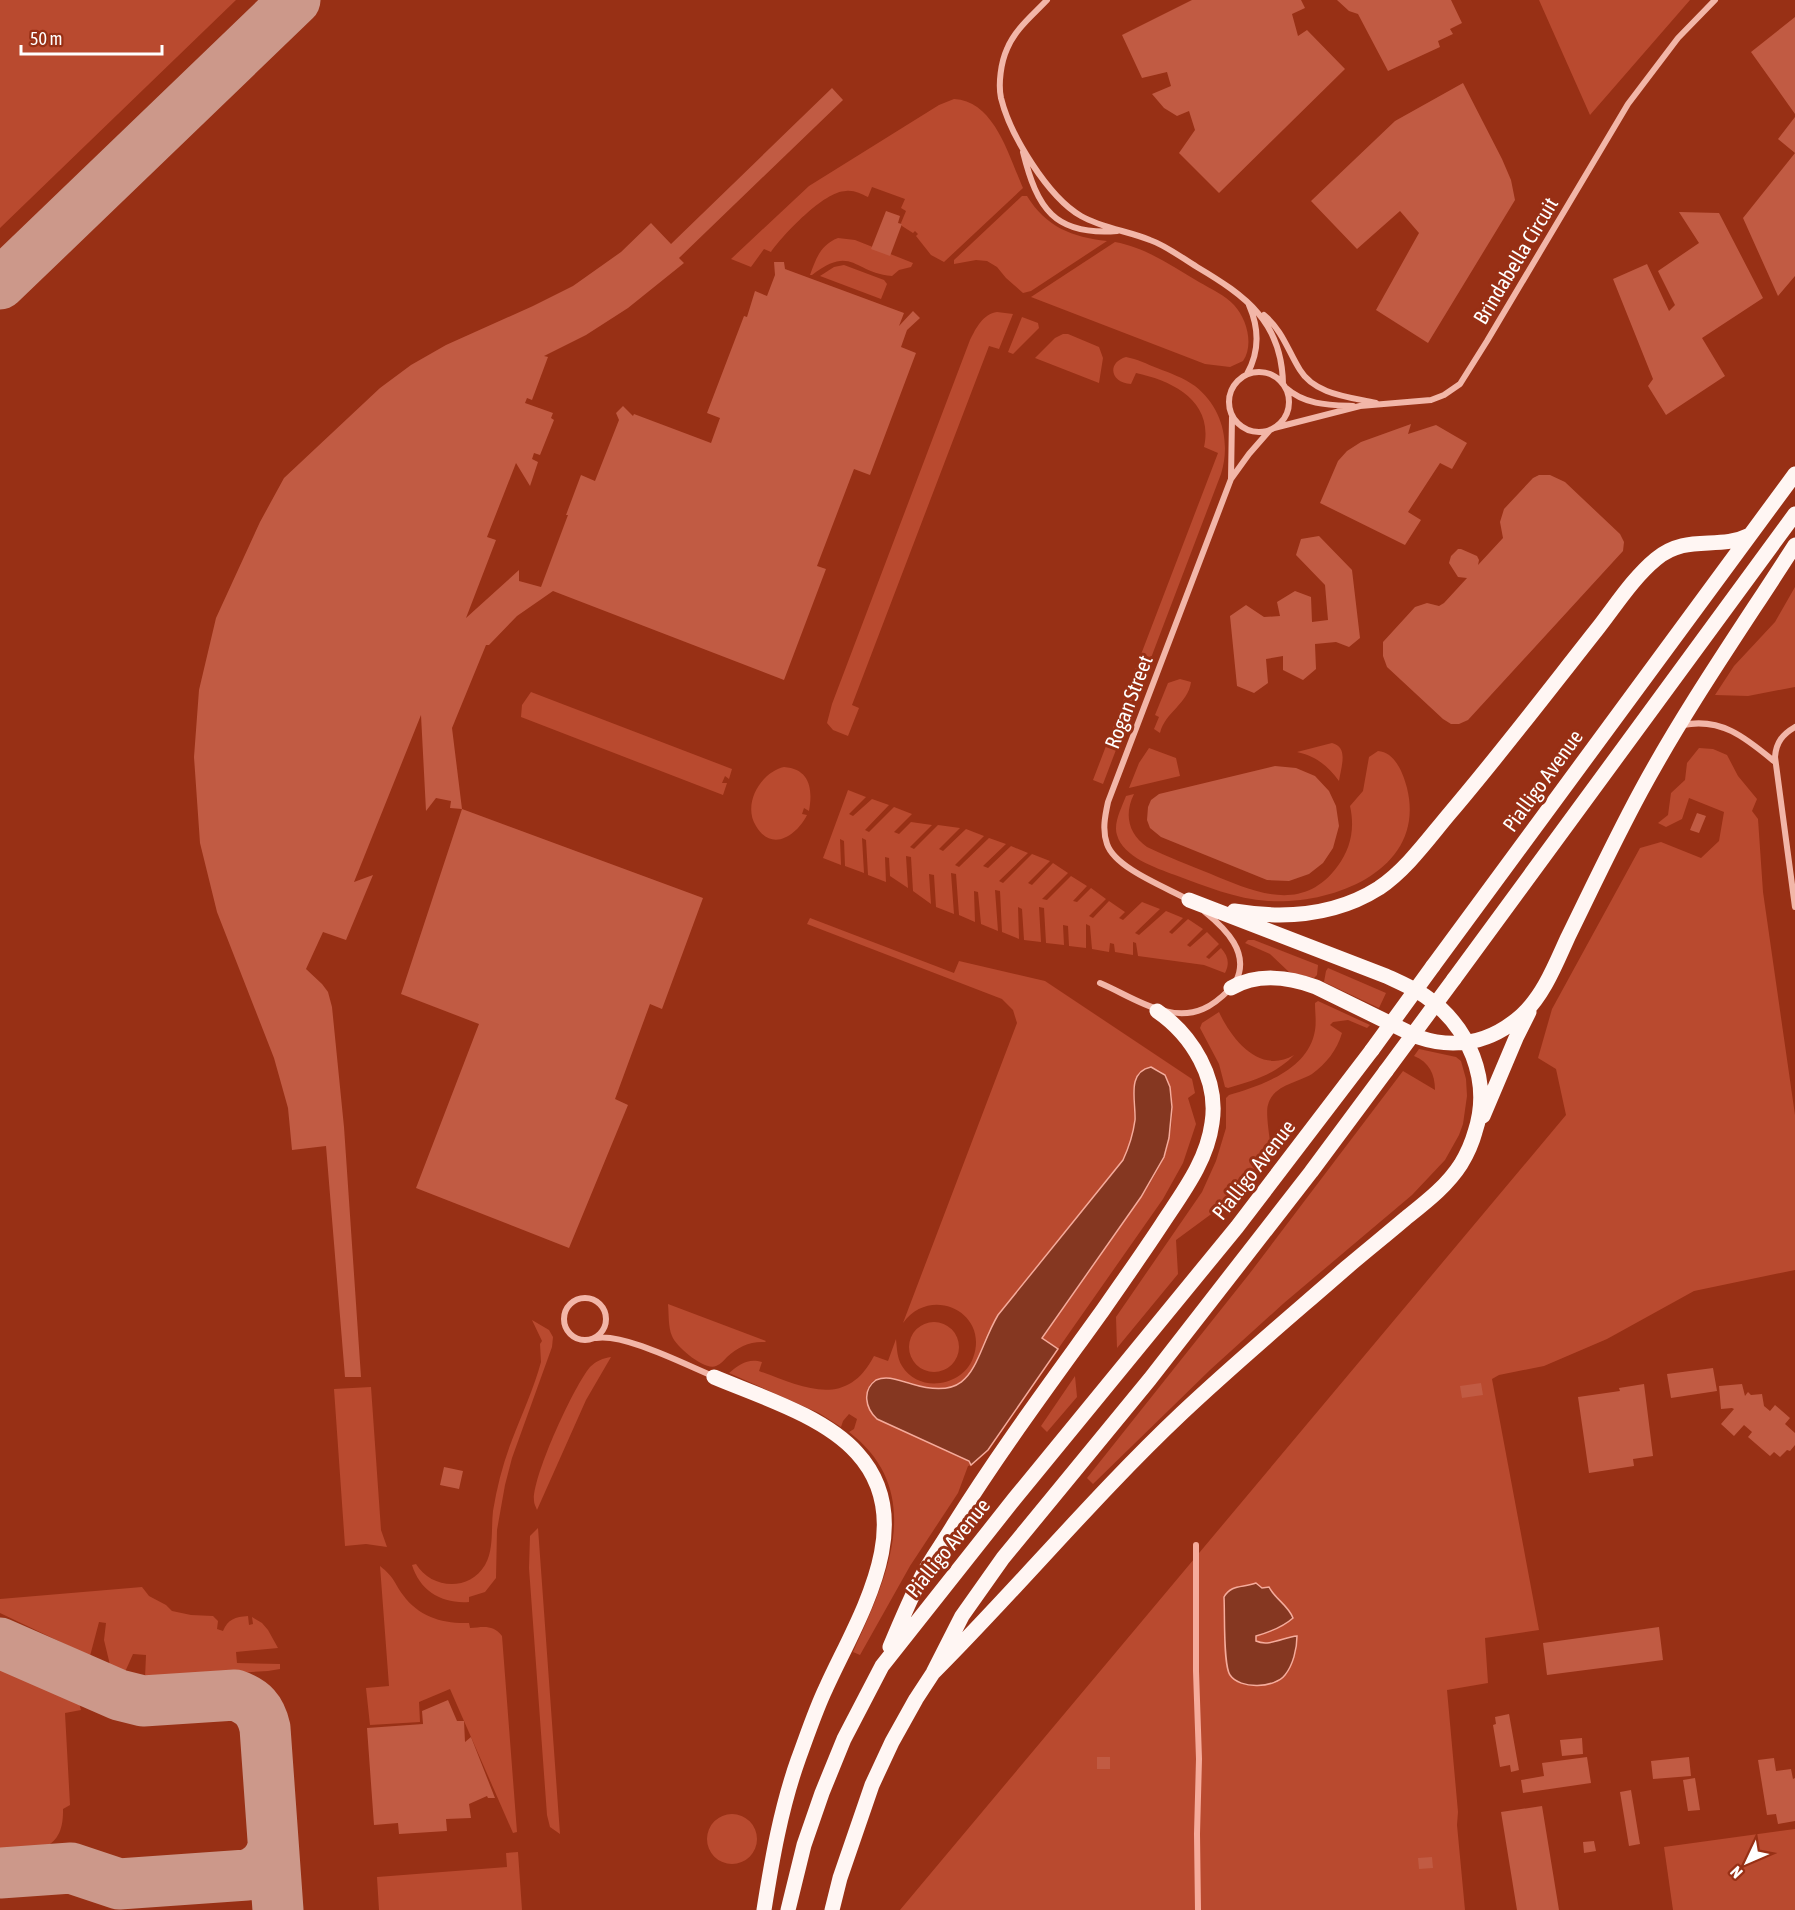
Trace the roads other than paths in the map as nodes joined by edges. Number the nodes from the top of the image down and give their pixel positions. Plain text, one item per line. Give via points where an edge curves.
1 (1047, 0) edge
2 (1715, 0) edge
3 (1022, 148) junction
4 (1126, 232) junction
5 (1248, 301) junction
6 (1248, 374) junction
7 (1284, 386) junction
8 (1383, 405) junction
9 (1360, 406) junction
10 (1232, 415) junction
11 (1272, 429) junction
12 (1795, 474) edge
13 (1231, 479) junction
14 (1795, 514) edge
15 (1750, 535) junction
16 (1795, 545) edge
17 (1680, 726) junction
18 (1795, 727) edge
19 (1775, 762) junction
20 (1189, 900) junction
21 (1795, 907) edge
22 (1100, 983) dead end
23 (1231, 988) junction
24 (1537, 996) junction
25 (1157, 1011) junction
26 (1468, 1044) junction
27 (1472, 1140) junction
28 (593, 1338) junction
29 (714, 1377) joint
30 (882, 1666) junction
31 (933, 1673) junction
32 (764, 1910) edge
33 (788, 1910) edge
34 (832, 1910) edge

1 - 3 street via 1018,30 1006,49 1002,70 1001,95
2 - 8 street, Brindabella Circuit via 1678,38 1628,105 1465,377 1435,399
3 - 4 street via 1066,205 1082,217
3 - 4 street via 1035,191 1056,218 1087,232
4 - 5 street via 1156,242
5 - 6 street via 1257,342
5 - 7 street via 1274,337
5 - 8 street via 1280,332 1300,371 1312,383 1328,392
6 - 7 street via 1267,373
6 - 10 street via 1231,391
7 - 9 street via 1309,401
7 - 11 street via 1288,410
8 - 9 street, Brindabella Circuit
9 - 11 street, Brindabella Circuit
10 - 11 street via 1245,429
10 - 13 street, Rogan Street
11 - 13 street, Rogan Street
12 - 15 main road, Pialligo Avenue
13 - 20 street, Rogan Street via 1108,802 1104,830 1112,854
14 - 31 main road, bridge via 1311,1172 1150,1379 1003,1558 962,1616
15 - 20 main road via 1728,543 1691,543 1655,560 1496,759 1413,857 1378,888 1344,905 1293,915 1251,913
15 - 30 main road, Pialligo Avenue, bridge via 1372,1050 1237,1227
16 - 17 main road
17 - 19 street via 1698,723 1724,727
17 - 24 main road via 1641,791
18 - 19 street via 1776,747
19 - 21 street
20 - 23 street, Rogan Street via 1219,924 1238,951 1240,969
20 - 26 main road via 1413,989 1437,1005
22 - 25 street
23 - 25 street via 1199,1011
23 - 26 main road via 1257,979 1300,982 1418,1037
24 - 26 main road via 1524,1014 1507,1027
24 - 27 main road
25 - 30 main road via 1186,1037 1206,1073 1213,1112 1202,1158 1131,1270 976,1490 922,1576
26 - 27 main road via 1480,1087 1478,1122
27 - 31 main road via 1462,1163 1436,1193 1182,1413
28 - 28 street via 576,1338 565,1325 566,1309 575,1300 591,1299 605,1313 604,1328
28 - 29 street via 608,1336 626,1341
29 - 32 main road via 828,1428 867,1465 884,1514 879,1568 797,1763 778,1831
30 - 33 main road, Pialligo Avenue via 844,1738 822,1792
31 - 34 main road via 872,1785

